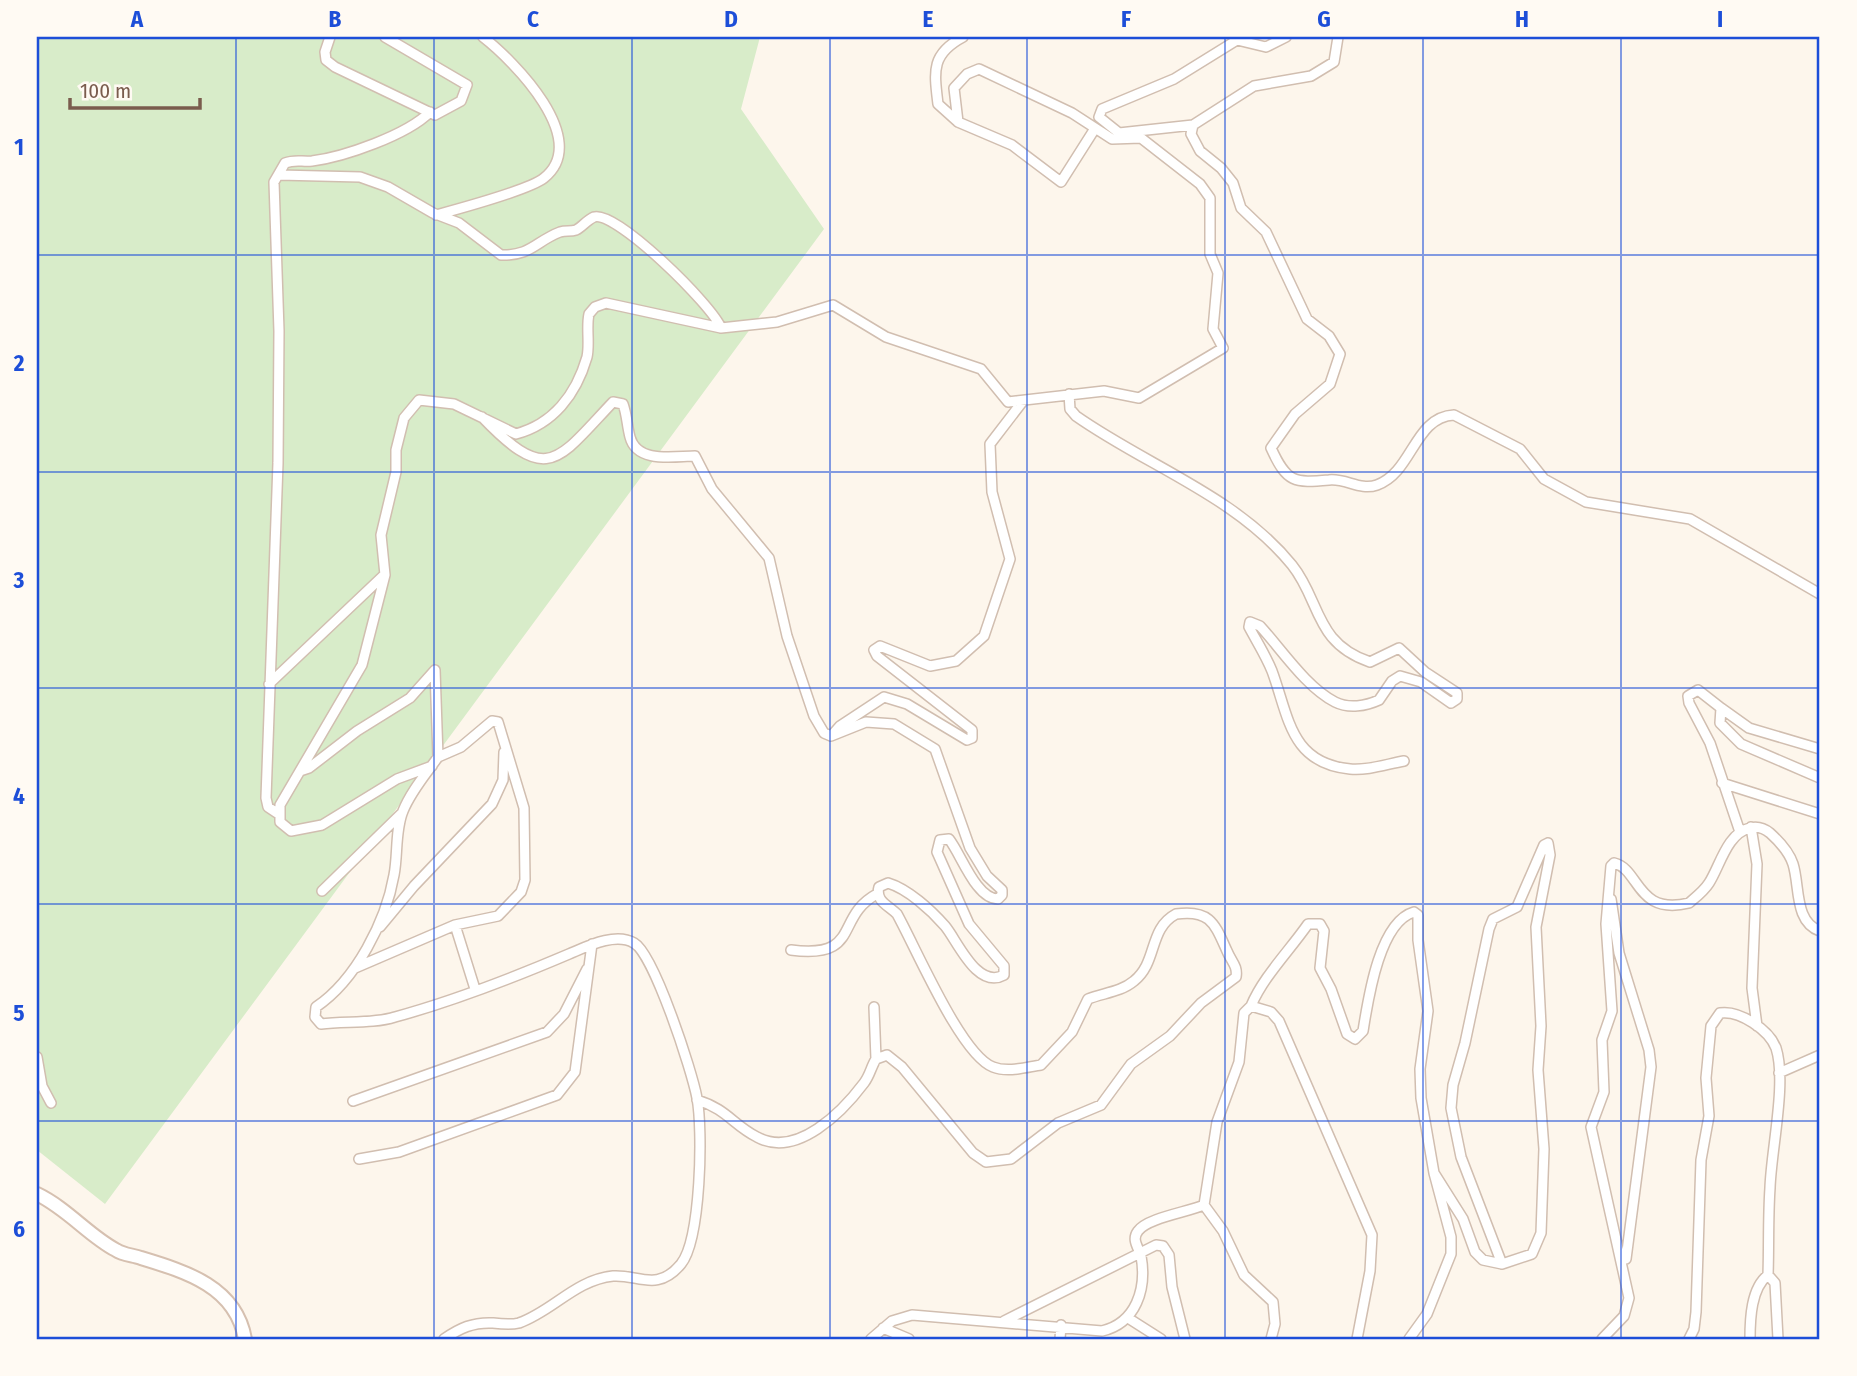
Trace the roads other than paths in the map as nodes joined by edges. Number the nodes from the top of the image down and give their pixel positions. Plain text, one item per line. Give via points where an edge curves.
1 (330, 37) edge
2 (385, 37) edge
3 (483, 37) edge
4 (964, 37) edge
5 (1286, 37) edge
6 (1338, 37) edge
7 (430, 112) junction
8 (958, 122) junction
9 (1193, 125) junction
10 (1094, 130) junction
11 (1141, 134) junction
12 (279, 174) junction
13 (436, 215) junction
14 (721, 328) junction
15 (1069, 394) junction
16 (1023, 401) junction
17 (482, 417) junction
18 (384, 575) junction
19 (1820, 594) edge
20 (269, 684) junction
21 (1721, 708) junction
22 (831, 736) junction
23 (504, 749) junction
24 (1820, 749) edge
25 (438, 757) junction
26 (1404, 761) dead end
27 (432, 766) junction
28 (300, 771) junction
29 (1820, 778) edge
30 (1722, 783) junction
31 (278, 813) junction
32 (401, 814) junction
33 (1820, 814) edge
34 (1751, 827) junction
35 (1740, 832) junction
36 (1608, 878) junction
37 (322, 891) dead end
38 (877, 894) junction
39 (455, 926) junction
40 (377, 931) junction
41 (1820, 931) edge
42 (592, 944) junction
43 (791, 950) dead end
44 (590, 963) junction
45 (355, 968) junction
46 (475, 989) junction
47 (1251, 1006) junction
48 (874, 1007) dead end
49 (1757, 1026) junction
50 (1820, 1055) edge
51 (37, 1057) edge
52 (876, 1059) junction
53 (1779, 1073) junction
54 (698, 1100) junction
55 (353, 1101) dead end
56 (51, 1103) dead end
57 (359, 1159) dead end
58 (1434, 1173) junction
59 (37, 1194) edge
60 (1204, 1205) junction
61 (1141, 1255) junction
62 (1502, 1264) junction
63 (1769, 1275) junction
64 (1627, 1278) junction
65 (1128, 1318) junction
66 (1003, 1321) junction
67 (1061, 1325) junction
68 (1118, 1327) junction
69 (883, 1328) junction
70 (245, 1339) edge
71 (444, 1339) edge
72 (871, 1339) edge
73 (909, 1339) edge
74 (1060, 1339) edge
75 (1116, 1339) edge
76 (1161, 1339) edge
77 (1185, 1339) edge
78 (1271, 1339) edge
79 (1357, 1339) edge
80 (1409, 1339) edge
81 (1602, 1339) edge
82 (1689, 1339) edge
83 (1750, 1339) edge
84 (1779, 1339) edge

1 - 7 street via 326,60 335,67
2 - 7 street via 467,85 461,100 445,112
3 - 13 street via 537,92 550,113 558,133 555,167 528,187
4 - 8 street via 945,47 934,72 938,104
5 - 11 street via 1266,47 1237,40 1174,79 1102,109 1098,117 1119,133
6 - 9 street via 1334,62 1324,69 1290,81 1254,86
7 - 12 street via 372,145 310,161 294,159 285,163
8 - 10 street via 1012,145 1061,181
8 - 10 street via 954,88 979,69 1072,113
9 - 11 street
9 - 19 street via 1191,134 1200,151 1221,168 1233,183 1241,208 1266,232 1307,319 1329,337 1340,354 1330,384 1295,414 1271,448 1287,476 1305,483 1333,479 1378,485 1407,460 1432,422 1454,415 1513,444 1544,479 1586,502 1689,519
10 - 11 street via 1112,139
11 - 15 street via 1210,198 1210,254 1218,273 1213,330 1223,348 1139,398 1104,391
12 - 13 street via 360,177 388,187
12 - 20 street via 274,190 278,463
13 - 14 street via 467,229 502,255 516,256 563,231 579,229 594,217 602,218 640,240 709,307
14 - 16 street via 777,322 833,305 886,337 981,369 1008,402
14 - 17 street via 617,304 595,307 586,329 587,356 566,402 537,428 516,434
15 - 16 street
15 - 26 street via 1070,409 1076,416 1228,507 1265,538 1293,566 1321,624 1336,642 1370,662 1399,648 1457,693 1451,703 1421,682 1400,676 1379,700 1367,705 1336,703 1314,686 1260,626 1250,622 1287,724 1307,754 1353,770
16 - 22 street via 990,444 992,492 1010,559 984,636 956,661 930,666 880,646 874,650 972,730 972,738 967,740 907,704 884,697
17 - 18 street via 454,404 419,400 411,405 396,450 396,472 381,535
17 - 22 street via 509,445 531,459 554,459 618,401 627,414 630,440 638,449 650,456 695,456 712,489 769,558 787,636 814,716
18 - 20 street
18 - 28 street via 362,665
20 - 31 street via 266,798 268,807
21 - 24 street via 1749,728
21 - 29 street via 1720,723 1741,744
21 - 30 street via 1698,690 1688,696
22 - 38 street via 866,722 894,724 935,749 970,848 1002,895 998,899 988,896 965,869 949,839 940,839 937,852 969,924 1004,966 1004,975 990,976 974,967 942,922 900,886 888,883 879,887
23 - 25 street via 501,727 492,721 461,747
23 - 39 street via 524,808 525,880 521,892 498,916
23 - 40 street via 503,780 492,804
25 - 27 street
25 - 28 street via 435,670 410,698
27 - 31 street via 397,779 322,825 291,831 280,822
27 - 32 street
28 - 31 street
30 - 33 street
30 - 35 street
32 - 37 street
32 - 40 street via 394,878
34 - 35 street
34 - 41 street via 1767,830 1787,852 1802,912 1812,928
34 - 49 street via 1757,864 1752,988
35 - 36 street via 1708,884 1689,903 1668,904 1646,897 1618,863 1611,866
36 - 64 street via 1619,953 1651,1067 1626,1254
36 - 64 street via 1612,1011 1602,1040 1604,1092 1591,1127
38 - 43 street via 863,903 831,949 816,954
38 - 52 street via 897,914 961,1035 977,1058 995,1068 1041,1065 1072,1032 1088,999 1132,983 1142,974 1160,925 1176,914 1214,922 1237,972 1132,1065 1101,1105 1058,1123 1011,1159 986,1162 973,1153 893,1057
39 - 45 street
39 - 46 street
40 - 45 street
42 - 44 street
42 - 46 street
42 - 54 street via 628,940 647,956
44 - 55 street via 564,1014 547,1032
44 - 57 street via 575,1072 565,1088 549,1098 399,1152
45 - 46 street via 316,1007 315,1017 321,1024 392,1018
47 - 58 street via 1268,975 1314,922 1324,931 1320,968 1347,1034 1355,1040 1363,1031 1382,949 1402,919 1414,912 1418,915 1427,1011 1420,1098
47 - 60 street via 1244,1013 1238,1062 1217,1122
47 - 79 street via 1270,1012 1279,1021 1372,1235
48 - 52 street
49 - 53 street via 1771,1037
49 - 82 street via 1728,1012 1720,1013 1711,1026 1696,1312
50 - 53 street
51 - 56 street via 42,1086
52 - 54 street via 853,1096 817,1131 790,1141 756,1137 723,1111
53 - 63 street
54 - 71 street via 694,1234 682,1263 668,1275 649,1281 616,1276 601,1279 568,1292 519,1322 472,1324
58 - 62 street via 1463,1219 1475,1252 1483,1260
58 - 80 street via 1451,1254 1427,1314
59 - 70 main road via 119,1253 185,1272 216,1289 234,1307
60 - 61 street via 1138,1230 1136,1246
60 - 78 street via 1223,1231 1244,1275 1273,1303
61 - 65 street via 1141,1290
61 - 66 street
61 - 77 street via 1156,1245 1169,1255
62 - 62 street via 1532,1254 1542,1226 1544,1149 1536,928 1550,855 1548,843 1517,907 1493,919 1489,929 1453,1085 1451,1108 1461,1157
63 - 83 street via 1758,1289
63 - 84 street via 1775,1283
64 - 81 street via 1629,1298 1624,1315
65 - 68 street
65 - 76 street
66 - 67 street
66 - 69 street via 912,1315
67 - 68 street via 1102,1331
67 - 74 street
68 - 75 street
69 - 72 street
69 - 73 street

